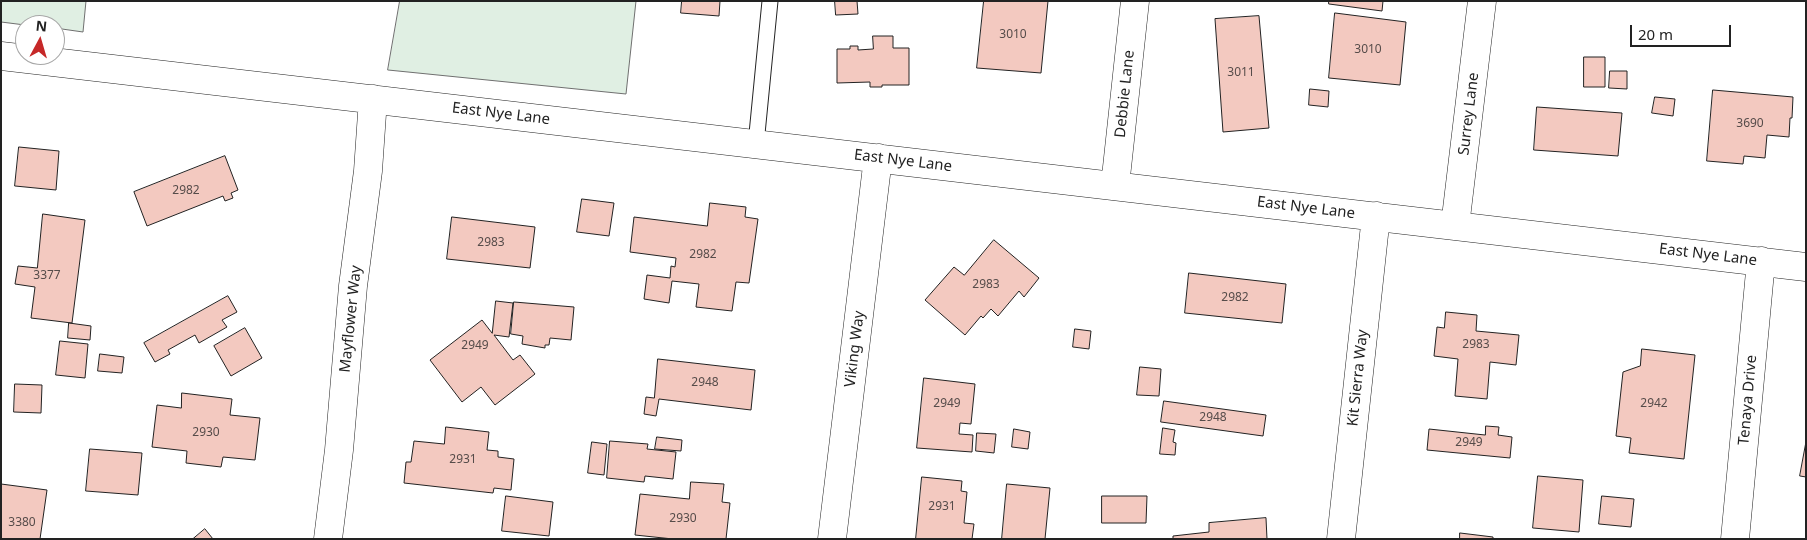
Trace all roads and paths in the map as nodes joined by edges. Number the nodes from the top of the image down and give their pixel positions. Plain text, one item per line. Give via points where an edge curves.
1 (770, 1) edge
2 (1135, 1) edge
3 (1482, 1) edge
4 (1, 56) edge
5 (373, 99) junction
6 (756, 144) junction
7 (878, 158) junction
8 (1115, 186) junction
9 (1376, 216) junction
10 (1455, 226) junction
11 (1761, 262) junction
12 (1806, 267) edge
13 (328, 539) edge
14 (832, 539) edge
15 (1341, 539) edge
16 (1735, 539) edge

1 - 6 lane
2 - 8 street, Debbie Lane
3 - 10 street, Surrey Lane
4 - 5 street, East Nye Lane
5 - 6 street, East Nye Lane
5 - 13 street, Mayflower Way
6 - 7 street, East Nye Lane
7 - 8 street, East Nye Lane
7 - 14 street, Viking Way
8 - 9 street, East Nye Lane
9 - 10 street, East Nye Lane
9 - 15 street, Kit Sierra Way
10 - 11 street, East Nye Lane
11 - 12 street, East Nye Lane
11 - 16 street, Tenaya Drive

